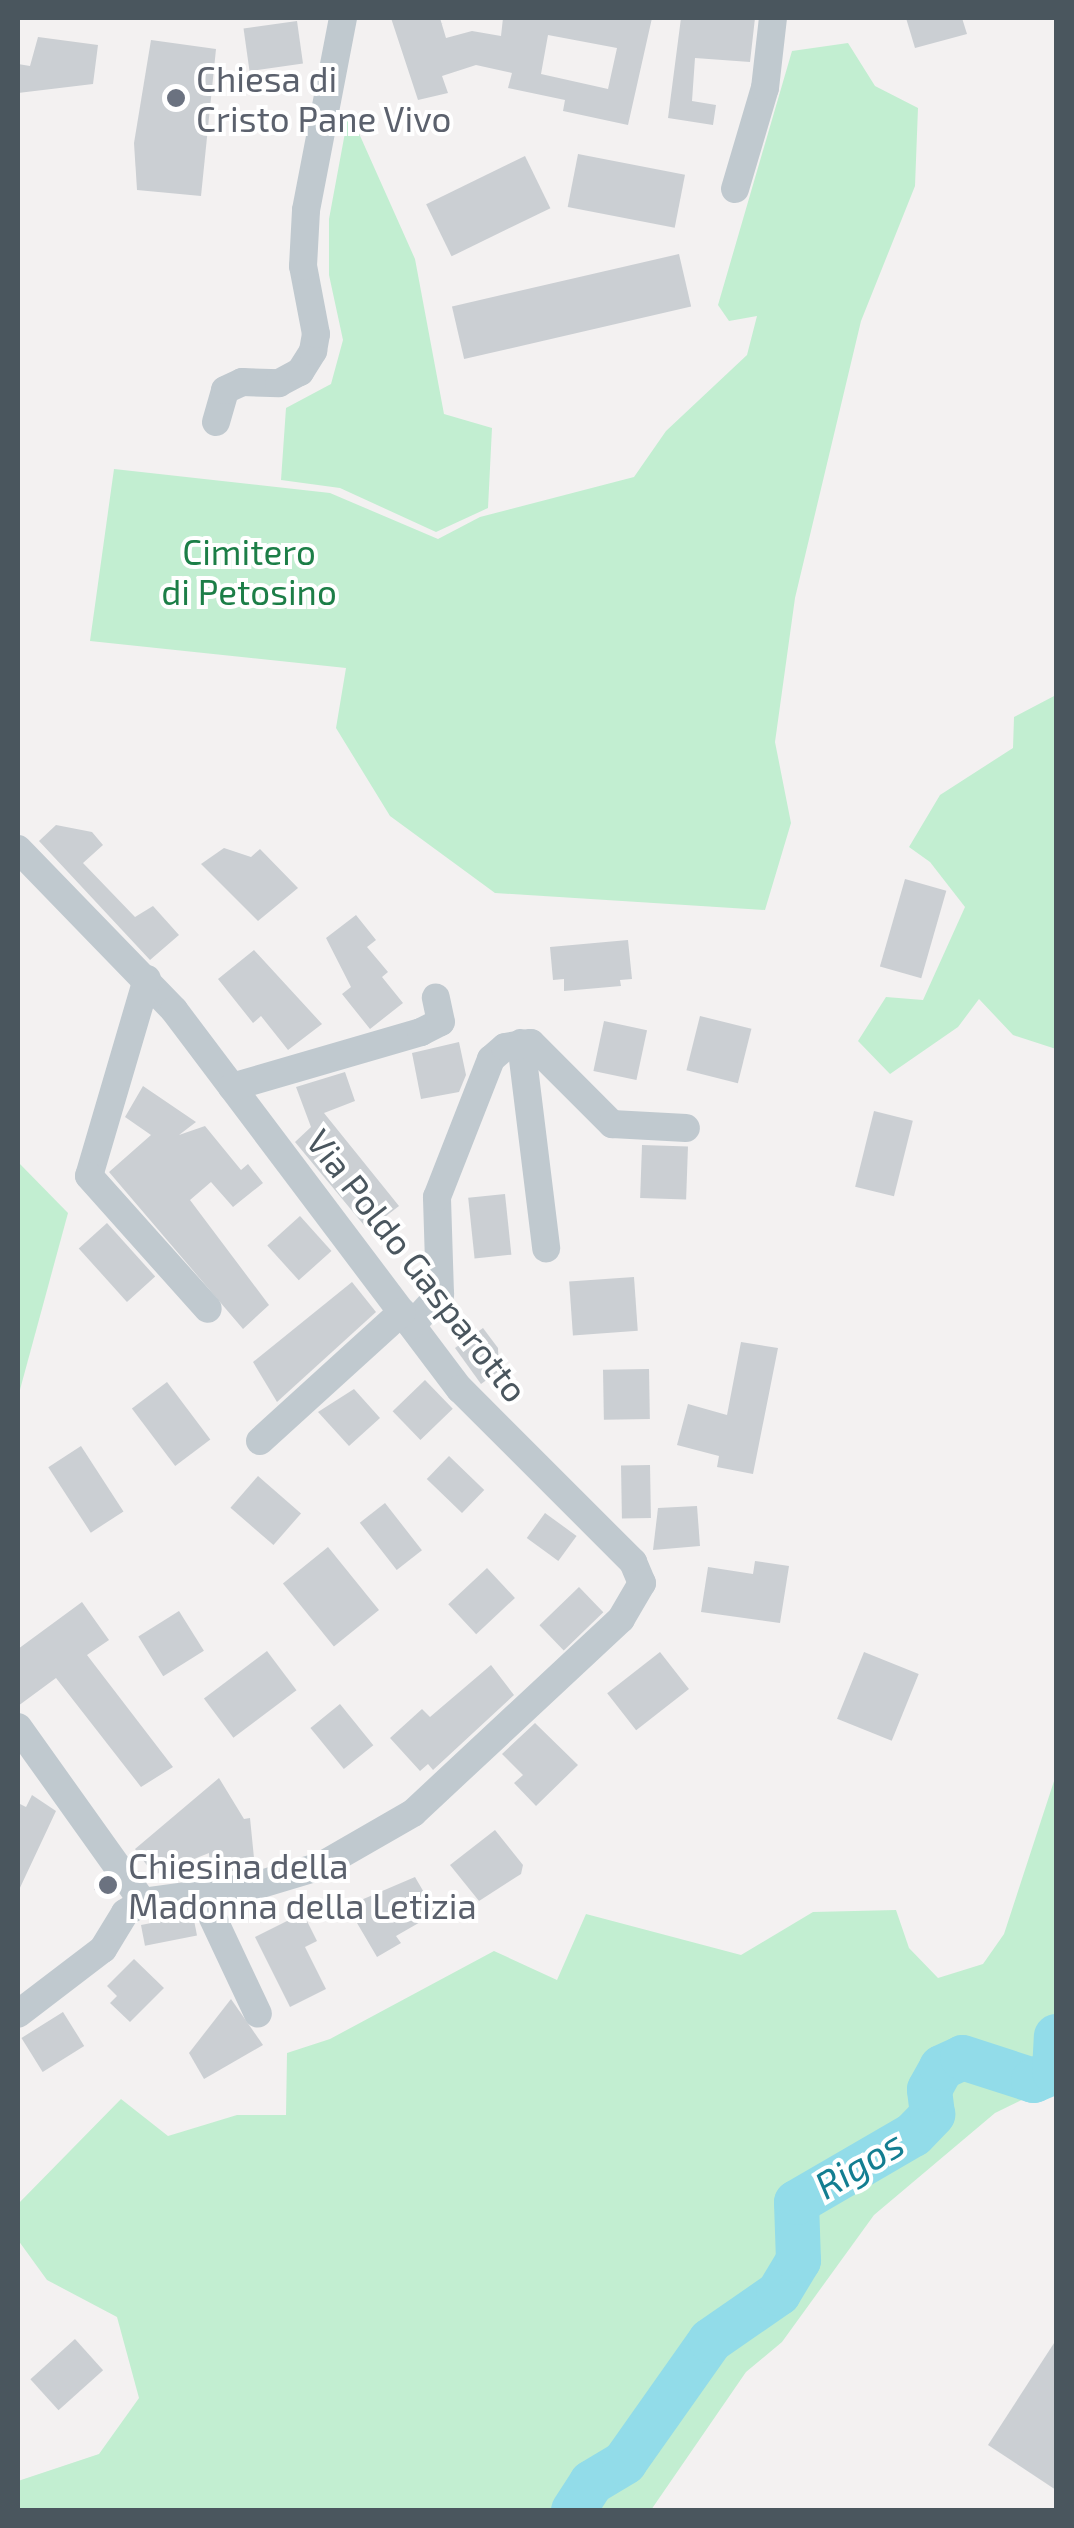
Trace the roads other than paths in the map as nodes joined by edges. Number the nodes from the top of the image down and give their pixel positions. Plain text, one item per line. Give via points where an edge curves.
1 (344, 18) edge
2 (772, 18) edge
3 (735, 189) dead end
4 (216, 422) dead end
5 (20, 857) edge
6 (147, 979) junction
7 (436, 998) dead end
8 (521, 1043) junction
9 (232, 1088) junction
10 (686, 1128) dead end
11 (546, 1248) dead end
12 (208, 1308) dead end
13 (407, 1318) junction
14 (260, 1441) dead end
15 (18, 1727) edge
16 (208, 1892) junction
17 (143, 1902) junction
18 (18, 2014) edge
19 (258, 2014) dead end

1 - 4 street via 306,210 303,266 313,351 300,372 279,383 242,382 225,390
2 - 3 street via 766,88
5 - 6 street, Via Poldo Gasparotto
6 - 9 street, Via Poldo Gasparotto
6 - 12 street via 89,1176
7 - 9 street via 441,1022 421,1032
8 - 10 street via 540,1050 612,1124
8 - 11 street
8 - 13 street via 490,1059 437,1197 440,1294
9 - 13 street, Via Poldo Gasparotto
13 - 14 street
13 - 16 street, Via Poldo Gasparotto via 460,1389 633,1562 642,1583 637,1601 413,1813 321,1866
15 - 17 street
16 - 17 street, Via Poldo Gasparotto
16 - 19 street via 211,1914
17 - 18 street via 125,1913 103,1949

